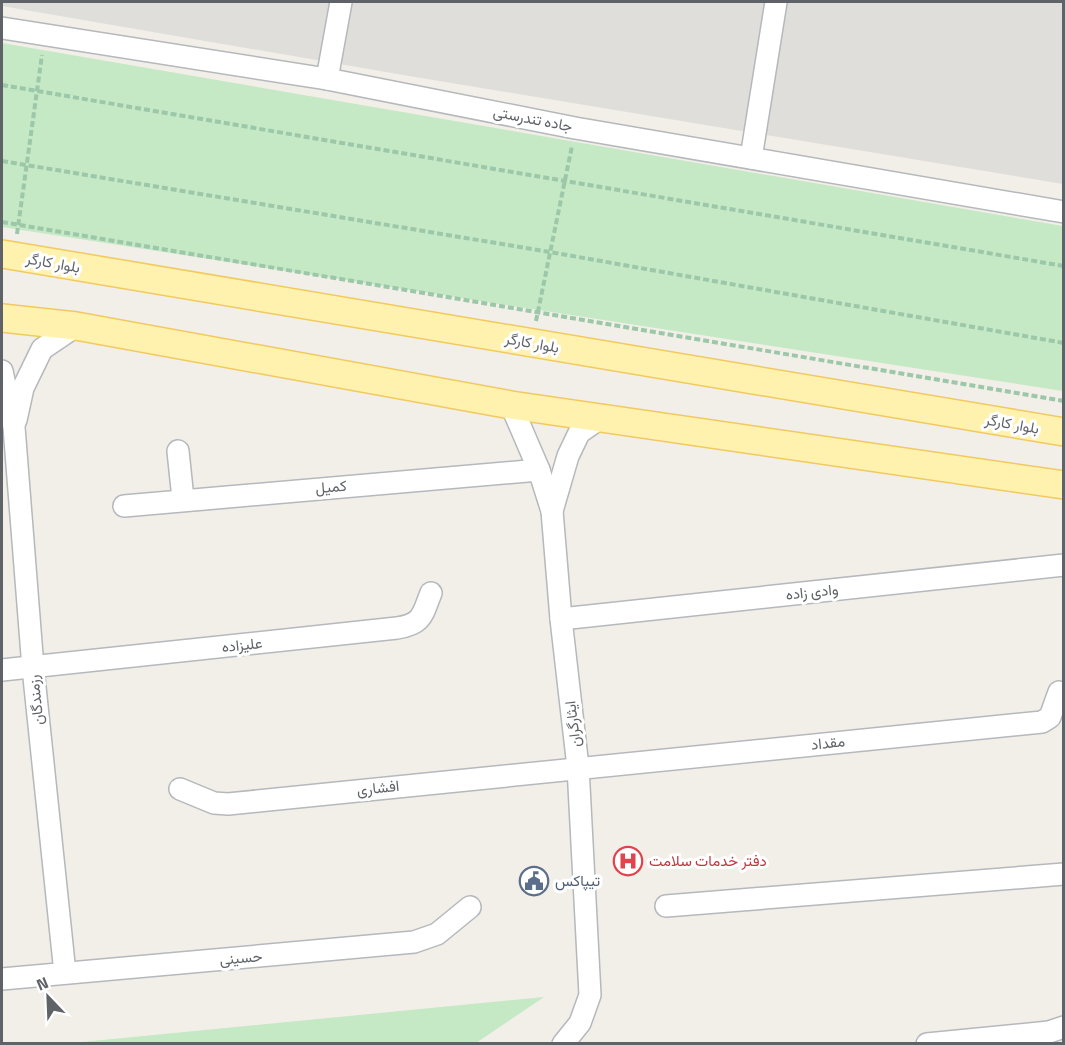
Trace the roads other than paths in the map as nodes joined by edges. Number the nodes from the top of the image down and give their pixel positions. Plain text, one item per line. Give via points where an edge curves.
1 (340, 2) edge
2 (776, 2) edge
3 (2, 28) edge
4 (327, 79) junction
5 (751, 158) junction
6 (1064, 212) edge
7 (8, 255) edge
8 (2, 318) edge
9 (76, 326) junction
10 (2, 371) edge
11 (511, 405) junction
12 (602, 417) junction
13 (15, 427) junction
14 (1064, 432) edge
15 (178, 451) dead end
16 (539, 470) junction
17 (1064, 485) edge
18 (183, 498) junction
19 (124, 506) dead end
20 (552, 511) junction
21 (1064, 565) edge
22 (431, 593) dead end
23 (561, 620) junction
24 (33, 668) junction
25 (2, 670) edge
26 (1059, 692) dead end
27 (578, 767) junction
28 (180, 789) dead end
29 (1064, 874) edge
30 (666, 906) dead end
31 (470, 907) dead end
32 (65, 973) junction
33 (2, 979) edge
34 (1064, 1027) edge
35 (562, 1044) edge
36 (927, 1044) edge

1 - 4 street
2 - 5 street
3 - 4 street, جاده تندرستی
4 - 5 street, جاده تندرستی
5 - 6 street, جاده تندرستی
7 - 14 main road, بلوار کارگر
8 - 9 main road
9 - 11 main road
9 - 13 street, رزمندگان via 42,350 34,363 23,388
10 - 13 street, رزمندگان
11 - 12 main road
11 - 16 street, ایثارگران
12 - 17 main road
12 - 20 street via 579,433
13 - 24 street, رزمندگان
15 - 18 street
16 - 18 street, کمیل
16 - 20 street, ایثارگران
18 - 19 street, کمیل
20 - 23 street, ایثارگران
21 - 23 street, وادی زاده
22 - 24 street, علیزاده via 421,620 404,627
23 - 27 street, ایثارگران
24 - 25 street, علیزاده
24 - 32 street, رزمندگان
26 - 27 street, مقداد via 1050,717 1042,722
27 - 28 street, افشاری via 228,804 214,803
27 - 35 street, ایثارگران via 590,995 580,1023
29 - 30 street
31 - 32 street, حسینی via 437,934 414,942
32 - 33 street, حسینی
34 - 36 street via 1049,1032

